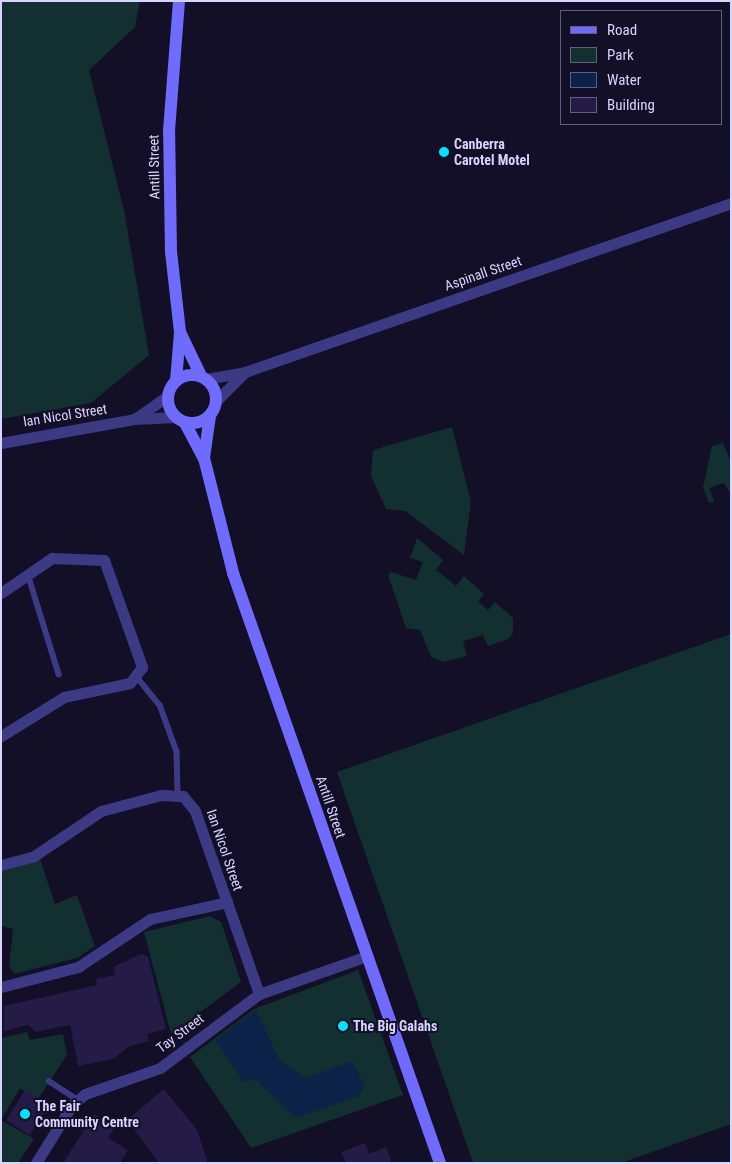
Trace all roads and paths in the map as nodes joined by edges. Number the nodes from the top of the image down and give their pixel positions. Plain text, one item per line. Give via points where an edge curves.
1 (179, 1) edge
2 (731, 203) edge
3 (180, 332) junction
4 (245, 372) junction
5 (204, 378) junction
6 (176, 381) junction
7 (168, 396) junction
8 (217, 400) junction
9 (210, 416) junction
10 (134, 419) junction
11 (180, 420) junction
12 (1, 443) edge
13 (204, 458) junction
14 (28, 574) junction
15 (1, 593) edge
16 (59, 674) dead end
17 (137, 677) junction
18 (1, 736) edge
19 (178, 794) junction
20 (1, 865) edge
21 (227, 902) junction
22 (367, 956) junction
23 (1, 987) edge
24 (259, 994) junction
25 (49, 1081) dead end
26 (78, 1099) junction
27 (36, 1163) edge
28 (440, 1163) edge

1 - 3 main road, Antill Street via 168,131 171,252
2 - 4 street, Aspinall Street
3 - 5 main road, Antill Street
3 - 6 main road, Antill Street
4 - 5 street, Aspinall Street
4 - 8 street, Aspinall Street
5 - 6 main road via 188,375
5 - 8 main road
6 - 7 main road
7 - 10 street, Ian Nicol Street
7 - 11 main road
8 - 9 main road
9 - 11 main road via 199,423
9 - 13 main road, Antill Street
10 - 11 street, Ian Nicol Street
10 - 12 street, Ian Nicol Street
11 - 13 main road, Antill Street
13 - 22 main road, Antill Street via 233,573
14 - 15 street
14 - 16 lane
14 - 17 street via 52,558 104,560 140,654 142,667
17 - 18 street via 130,683 64,697
17 - 19 lane via 160,705 177,752
19 - 20 street via 101,811 44,851
19 - 21 street, Ian Nicol Street via 189,799 195,811
21 - 23 street via 150,919 78,967
21 - 24 street, Ian Nicol Street
22 - 24 street, Tay Street
22 - 28 main road, Antill Street
24 - 26 street, Tay Street via 160,1068 93,1089
25 - 26 lane
26 - 27 street, Tay Street

